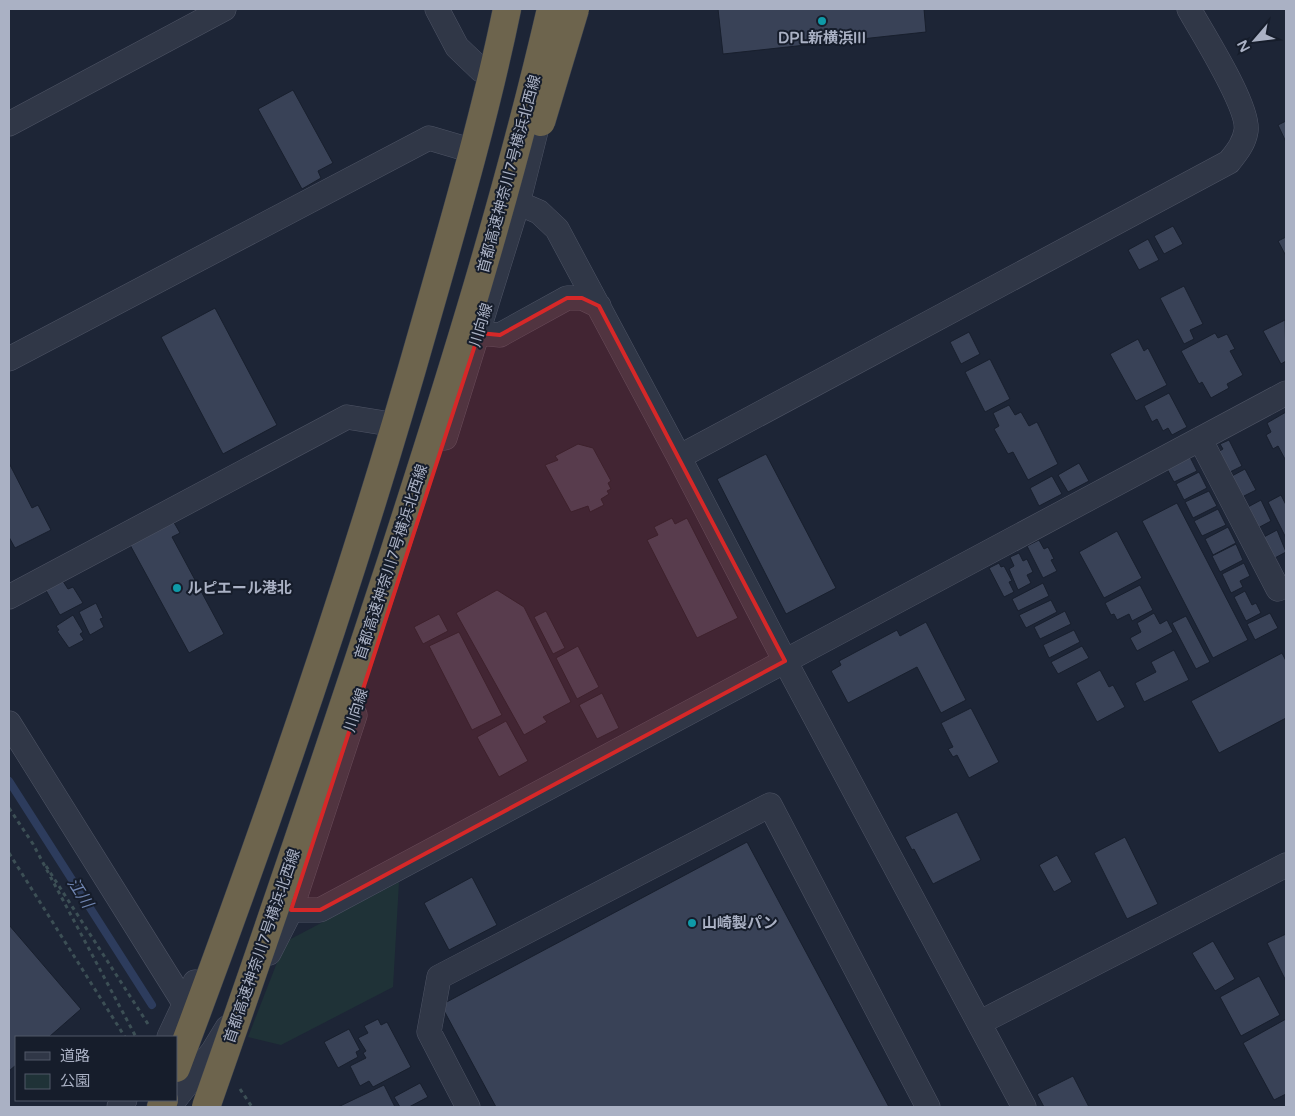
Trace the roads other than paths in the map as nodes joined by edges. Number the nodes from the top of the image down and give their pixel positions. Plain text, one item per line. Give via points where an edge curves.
1 (224, 9) edge
2 (437, 9) edge
3 (494, 9) edge
4 (507, 9) edge
5 (551, 9) edge
6 (564, 9) edge
7 (575, 9) edge
8 (1189, 9) edge
9 (449, 32) junction
10 (486, 46) junction
11 (481, 70) junction
12 (9, 124) edge
13 (463, 148) junction
14 (518, 203) junction
15 (599, 306) junction
16 (479, 333) junction
17 (9, 359) edge
18 (1286, 393) edge
19 (445, 396) junction
20 (384, 423) junction
21 (1200, 440) junction
22 (679, 457) junction
23 (1268, 585) dead end
24 (9, 597) edge
25 (784, 661) junction
26 (9, 723) edge
27 (1286, 865) edge
28 (291, 910) junction
29 (186, 1006) junction
30 (979, 1023) junction
31 (170, 1036) edge
32 (178, 1063) edge
33 (178, 1096) edge
34 (206, 1107) edge
35 (468, 1107) edge
36 (928, 1107) edge
37 (1024, 1107) edge

1 - 12 street
2 - 9 street
3 - 10 street
4 - 32 highway via 474,152 392,438 320,667 256,854
5 - 19 highway, 首都高速神奈川7号横浜北西線, bridge via 493,240
6 - 14 street, 川向線
7 - 19 highway, bridge via 479,320
8 - 22 street via 1244,110 1246,131 1239,149 1229,162
9 - 10 street via 474,47
9 - 11 street via 465,56
10 - 11 street
11 - 13 street
13 - 17 street via 428,138
13 - 20 street
14 - 15 street via 539,212 557,229
14 - 16 street, 川向線
15 - 16 street via 582,298 567,298 500,335
15 - 22 street
16 - 28 street, 川向線
18 - 21 street
19 - 34 highway, 首都高速神奈川7号横浜北西線, bridge via 291,864
20 - 24 street via 347,417
20 - 29 street via 305,673
21 - 23 street
21 - 25 street
22 - 25 street
25 - 28 street via 320,910
25 - 30 street
26 - 29 street
27 - 30 street
28 - 33 street, 川向線 via 258,975 213,1051
29 - 31 street
30 - 37 street
35 - 36 street via 429,1032 439,977 770,805

